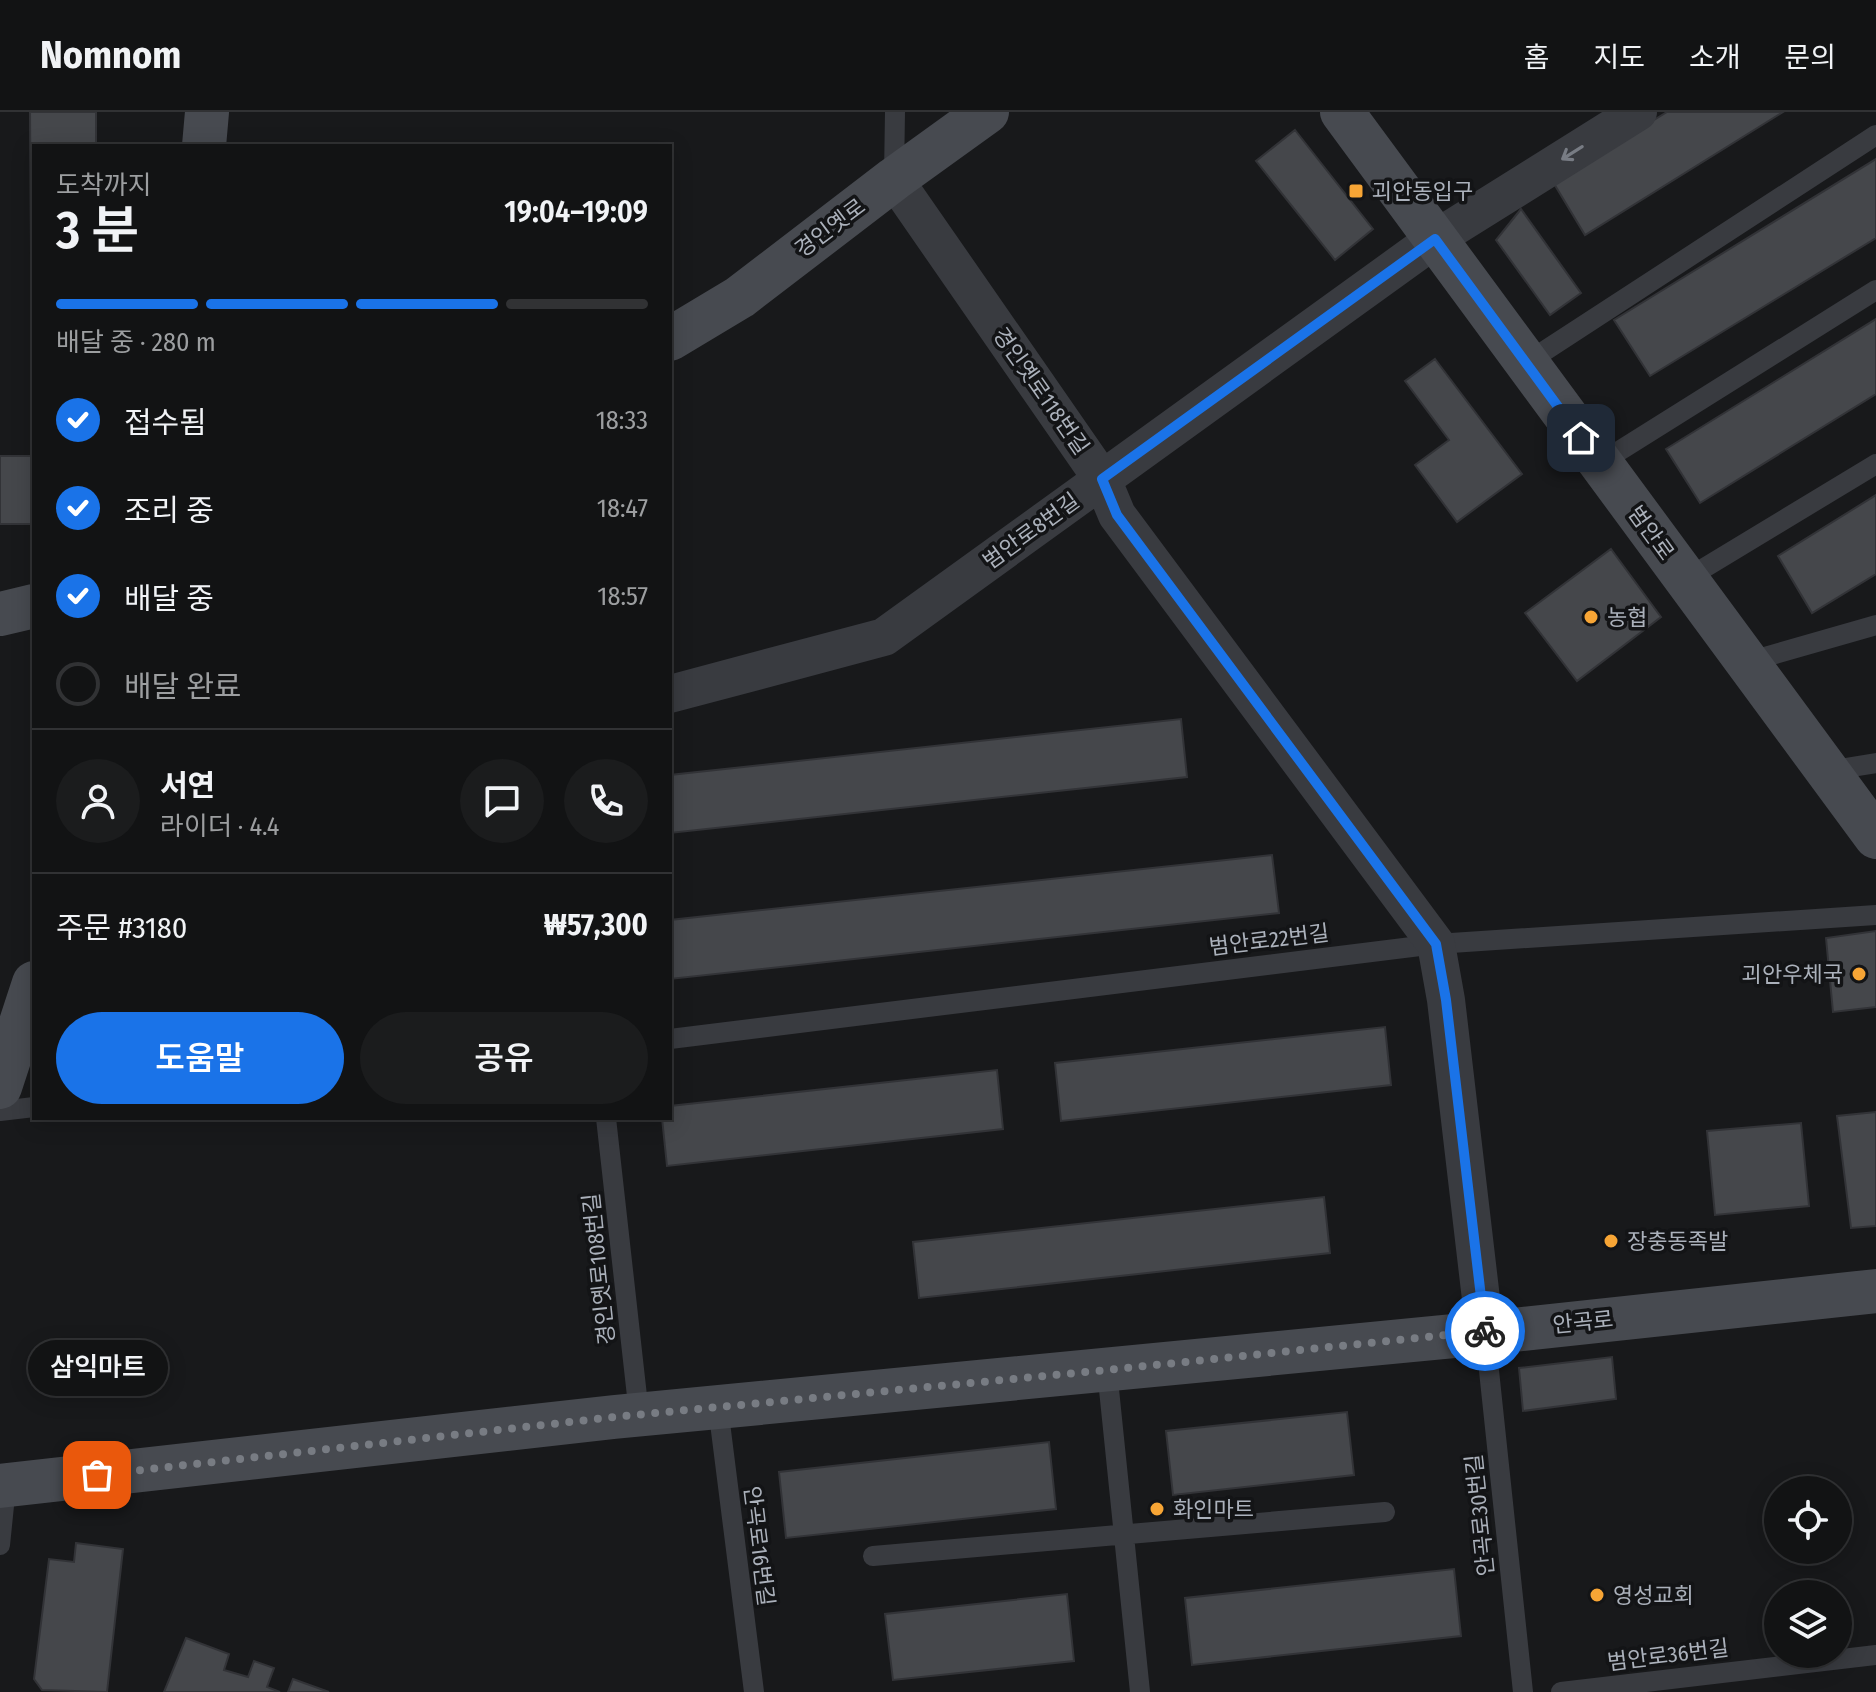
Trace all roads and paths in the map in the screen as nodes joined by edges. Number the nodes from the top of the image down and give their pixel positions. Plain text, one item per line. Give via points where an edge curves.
1 (207, 112) edge
2 (895, 112) edge
3 (987, 112) edge
4 (1342, 112) edge
5 (1638, 112) edge
6 (1876, 135) edge
7 (204, 144) edge
8 (894, 179) junction
9 (1435, 239) junction
10 (1876, 290) edge
11 (672, 338) edge
12 (1526, 363) junction
13 (1600, 463) junction
14 (1876, 464) edge
15 (1102, 479) junction
16 (1686, 579) junction
17 (32, 606) edge
18 (0, 614) edge
19 (1876, 625) edge
20 (1747, 662) junction
21 (672, 693) edge
22 (1876, 763) edge
23 (1827, 771) junction
24 (1876, 837) edge
25 (1876, 915) edge
26 (1436, 944) junction
27 (32, 989) edge
28 (672, 1039) edge
29 (0, 1087) edge
30 (32, 1107) edge
31 (0, 1111) edge
32 (606, 1120) edge
33 (1876, 1291) edge
34 (1485, 1333) junction
35 (1107, 1370) junction
36 (718, 1407) junction
37 (639, 1414) junction
38 (3, 1486) edge
39 (1385, 1512) dead end
40 (1124, 1534) junction
41 (0, 1545) edge
42 (873, 1556) dead end
43 (1876, 1655) edge
44 (754, 1692) edge
45 (1140, 1692) edge
46 (1523, 1692) edge
47 (1561, 1692) edge

1 - 7 street
2 - 8 lane
3 - 8 street, 경인옛로
4 - 9 street, 범안로
5 -> 9 street, 범안로8번길
6 - 12 lane
8 - 11 street, 경인옛로 via 740,297
8 - 15 street, 경인옛로118번길
9 - 12 street, 범안로
9 - 15 street, 범안로8번길
10 - 13 lane
12 - 13 street, 범안로
13 - 16 street, 범안로
14 - 16 lane
15 - 21 street, 범안로8번길 via 884,637
15 - 26 street, 경인옛로118번길 via 1117,515
16 - 20 street, 범안로
17 - 18 street
19 - 20 lane
20 - 23 street, 범안로
22 - 23 lane
23 - 24 street, 범안로
25 - 26 lane, 범안로22번길
26 - 28 lane, 범안로22번길
26 - 34 street, 경인옛로118번길
27 - 29 street
30 - 31 lane
32 - 37 lane, 경인옛로108번길
33 - 34 street, 안곡로
34 - 35 street, 안곡로
34 - 46 lane, 안곡로30번길
35 - 36 street, 안곡로
35 - 40 lane
36 - 37 street, 안곡로
36 - 44 lane, 안곡로16번길
37 - 38 street, 안곡로
38 - 41 lane
39 - 40 lane
40 - 42 lane
40 - 45 lane
43 - 47 lane, 범안로36번길

